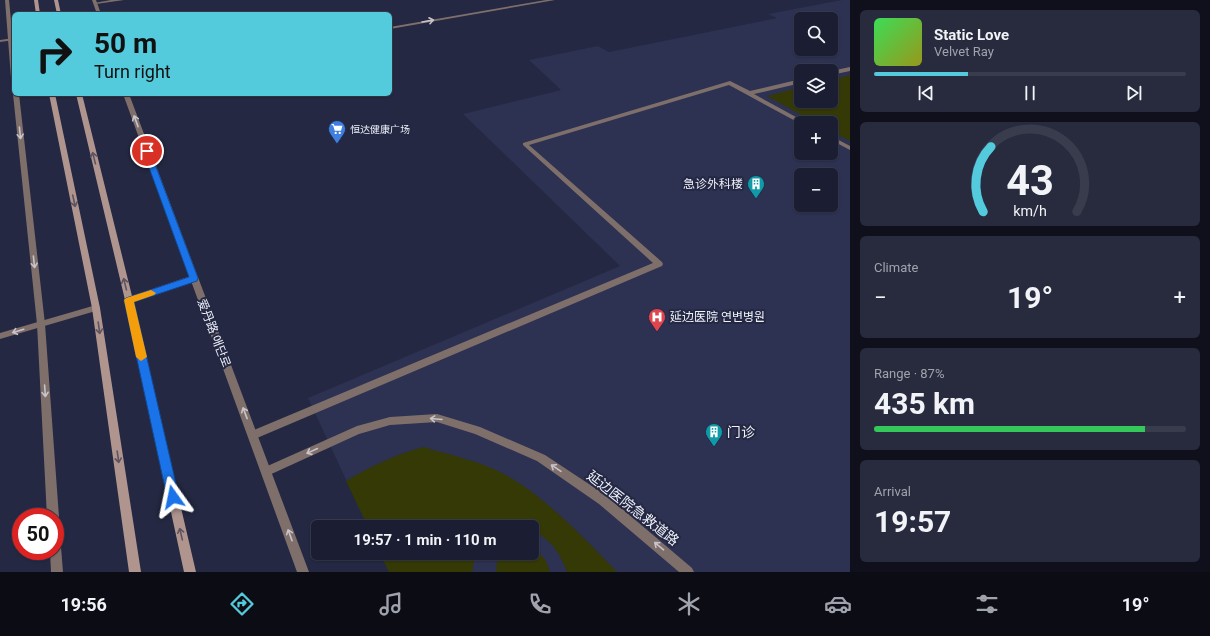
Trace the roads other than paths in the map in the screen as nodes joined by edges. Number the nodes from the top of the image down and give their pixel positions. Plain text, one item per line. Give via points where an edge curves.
1 (7, 0) edge
2 (36, 0) edge
3 (56, 0) edge
4 (122, 0) edge
5 (553, 0) edge
6 (95, 2) edge
7 (38, 12) edge
8 (59, 12) edge
9 (98, 12) edge
10 (392, 28) edge
11 (12, 39) edge
12 (0, 41) edge
13 (850, 69) edge
14 (838, 72) edge
15 (794, 83) edge
16 (750, 93) junction
17 (16, 96) edge
18 (52, 96) edge
19 (79, 96) edge
20 (127, 96) edge
21 (794, 117) edge
22 (838, 142) edge
23 (850, 148) edge
24 (194, 278) junction
25 (129, 300) junction
26 (96, 308) junction
27 (41, 324) junction
28 (0, 336) edge
29 (253, 435) junction
30 (267, 471) junction
31 (52, 508) edge
32 (56, 560) edge
33 (56, 572) edge
34 (135, 572) edge
35 (190, 572) edge
36 (303, 572) edge
37 (688, 572) edge

1 - 11 street
2 - 7 main road
3 - 8 main road
4 - 6 street
10 -> 5 street
6 - 9 street
11 - 12 street
13 - 14 street
15 - 16 street
16 - 21 street
16 - 29 street via 730,83 525,144 659,264
17 -> 27 street
18 -> 26 main road
25 -> 19 main road
24 -> 20 street, 爱丹路 애단로
22 - 23 street
24 - 25 main road
29 -> 24 street, 爱丹路 애단로
35 -> 25 main road
26 - 27 street
26 -> 34 main road
27 -> 28 street
27 -> 31 street
29 - 30 street, 爱丹路 애단로
36 -> 30 street, 爱丹路 애단로
37 -> 30 street, 延边医院急救道路 via 603,500 540,458 477,430 437,418 390,421 357,430
32 - 33 street

